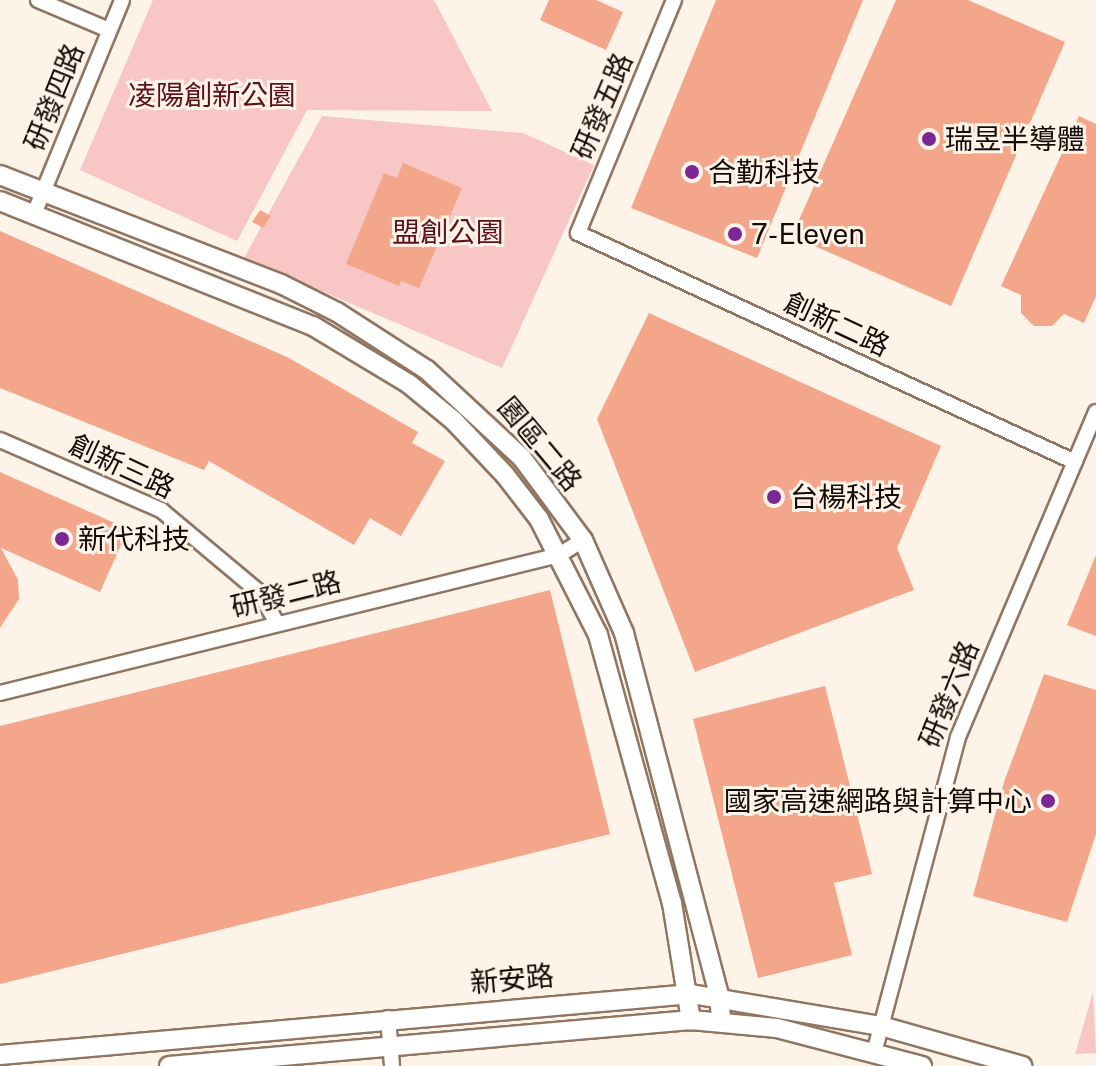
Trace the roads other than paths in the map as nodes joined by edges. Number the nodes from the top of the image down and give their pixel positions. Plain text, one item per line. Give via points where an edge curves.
1 (38, 0) edge
2 (122, 0) edge
3 (674, 0) edge
4 (109, 30) junction
5 (0, 175) edge
6 (43, 192) junction
7 (0, 201) edge
8 (34, 214) junction
9 (578, 233) joint
10 (1096, 412) edge
11 (0, 440) edge
12 (1075, 462) junction
13 (583, 540) junction
14 (559, 555) junction
15 (277, 623) junction
16 (0, 693) edge
17 (691, 994) junction
18 (719, 995) junction
19 (388, 1018) junction
20 (691, 1020) junction
21 (721, 1020) junction
22 (881, 1026) junction
23 (390, 1044) junction
24 (874, 1053) junction
25 (0, 1055) edge
26 (169, 1066) edge
27 (392, 1066) edge
28 (922, 1066) edge
29 (1022, 1066) edge

1 - 4 street
2 - 4 street, 研發四路
3 - 9 street, 研發五路
4 - 6 street, 研發四路
5 - 6 street, 園區二路
6 - 8 street, 研發四路
6 - 13 street, 園區二路 via 281,284 383,337 482,417 522,458
7 - 8 street, 園區二路
8 - 14 street, 園區二路 via 313,326 370,357 454,421 505,475
9 - 12 street, 創新二路
10 - 12 street, 研發六路
11 - 15 street, 創新三路 via 161,510 250,583
12 - 22 street, 研發六路 via 958,737
13 - 14 street, 研發二路
13 - 18 street, 園區二路 via 638,676
14 - 15 street, 研發二路
14 - 17 street, 園區二路 via 598,635 619,700
15 - 16 street, 研發二路
17 - 18 street, 新安路
17 - 19 street, 新安路
17 - 20 street, 園區二路
18 - 21 street, 園區二路
18 - 22 street, 新安路
19 - 23 street
19 - 25 street, 新安路
20 - 21 street, 新安路
20 - 23 street, 新安路
21 - 24 street, 新安路
22 - 24 street, 研發六路
22 - 29 street, 新安路
23 - 26 street, 新安路
23 - 27 street
24 - 28 street, 新安路

